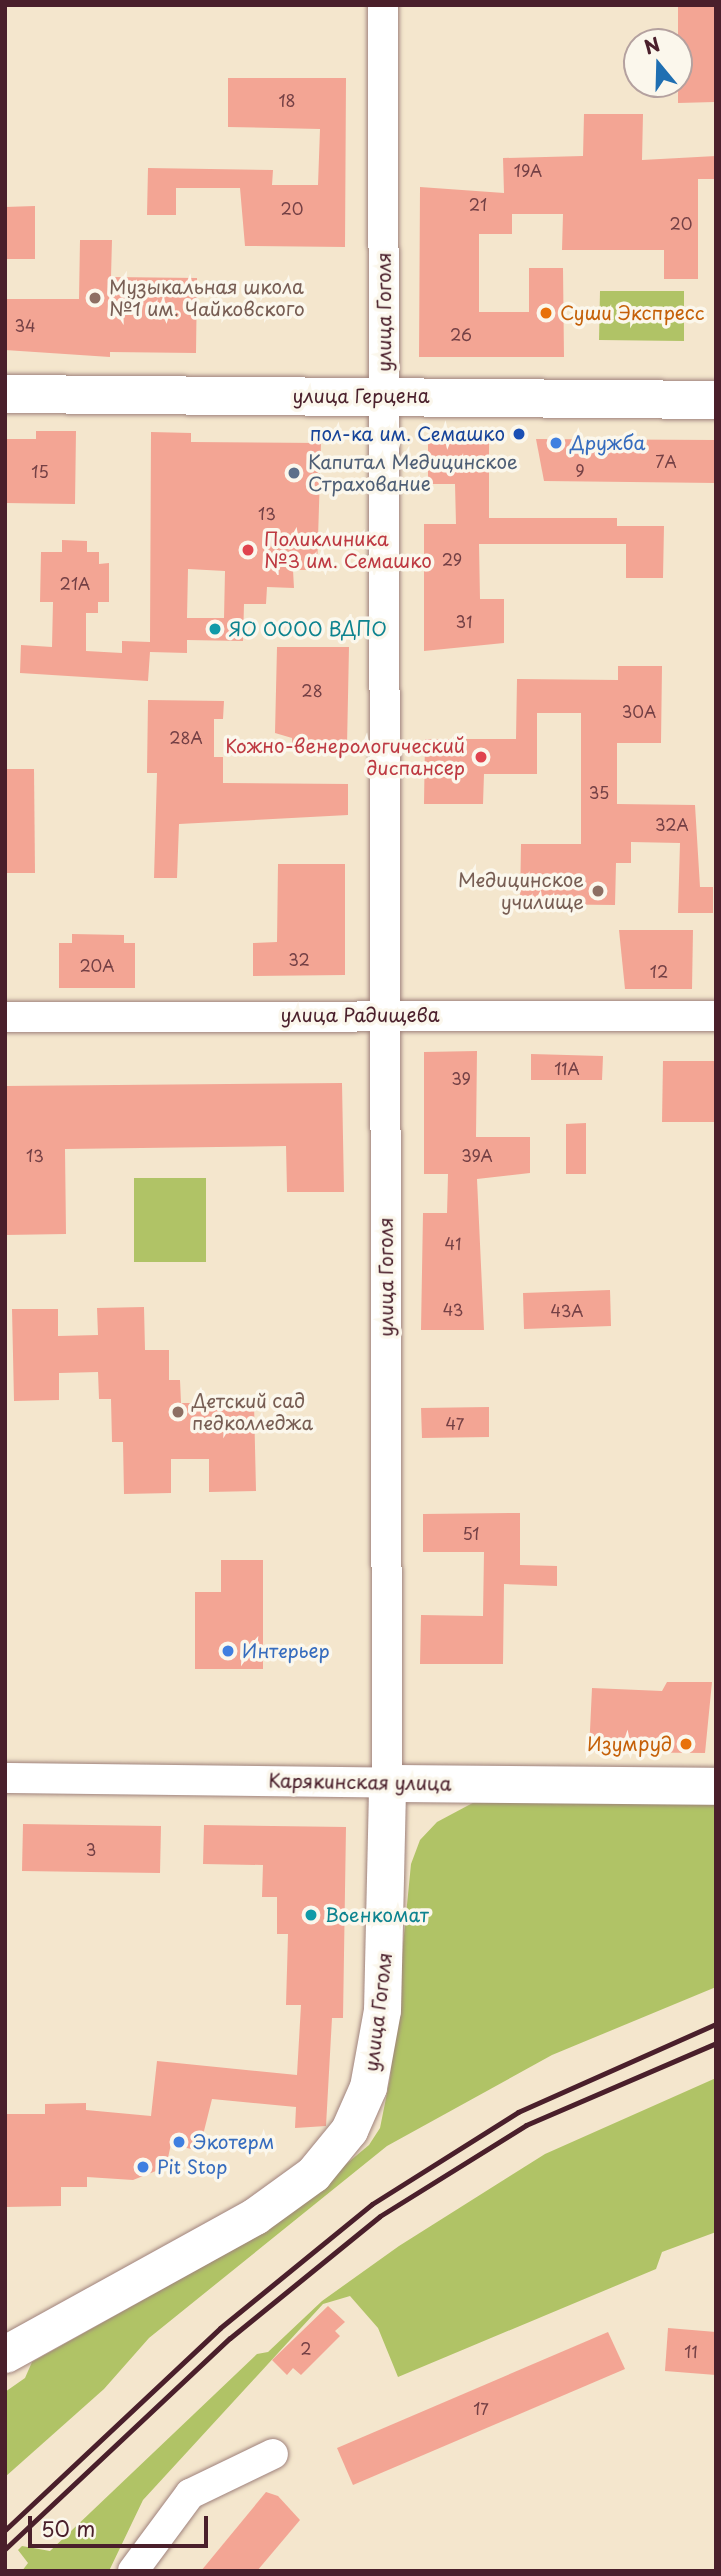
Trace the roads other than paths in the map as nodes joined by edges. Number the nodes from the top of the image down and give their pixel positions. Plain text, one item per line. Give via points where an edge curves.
1 (383, 5) edge
2 (5, 394) edge
3 (385, 396) junction
4 (716, 400) edge
5 (387, 1015) junction
6 (716, 1016) edge
7 (5, 1017) edge
8 (5, 1778) edge
9 (387, 1783) junction
10 (716, 1786) edge
11 (5, 2354) edge
12 (272, 2454) dead end
13 (133, 2571) edge

1 - 3 street, улица Гоголя
2 - 3 main road, улица Герцена
3 - 4 main road, улица Герцена
3 - 5 street, улица Гоголя
5 - 6 street, улица Радищева
5 - 7 street, улица Радищева
5 - 9 street, улица Гоголя
8 - 9 street, Карякинская улица
9 - 10 street, Карякинская улица
9 - 11 street, улица Гоголя via 382,2010 368,2088 349,2130 313,2174 255,2216
12 - 13 street via 190,2494

